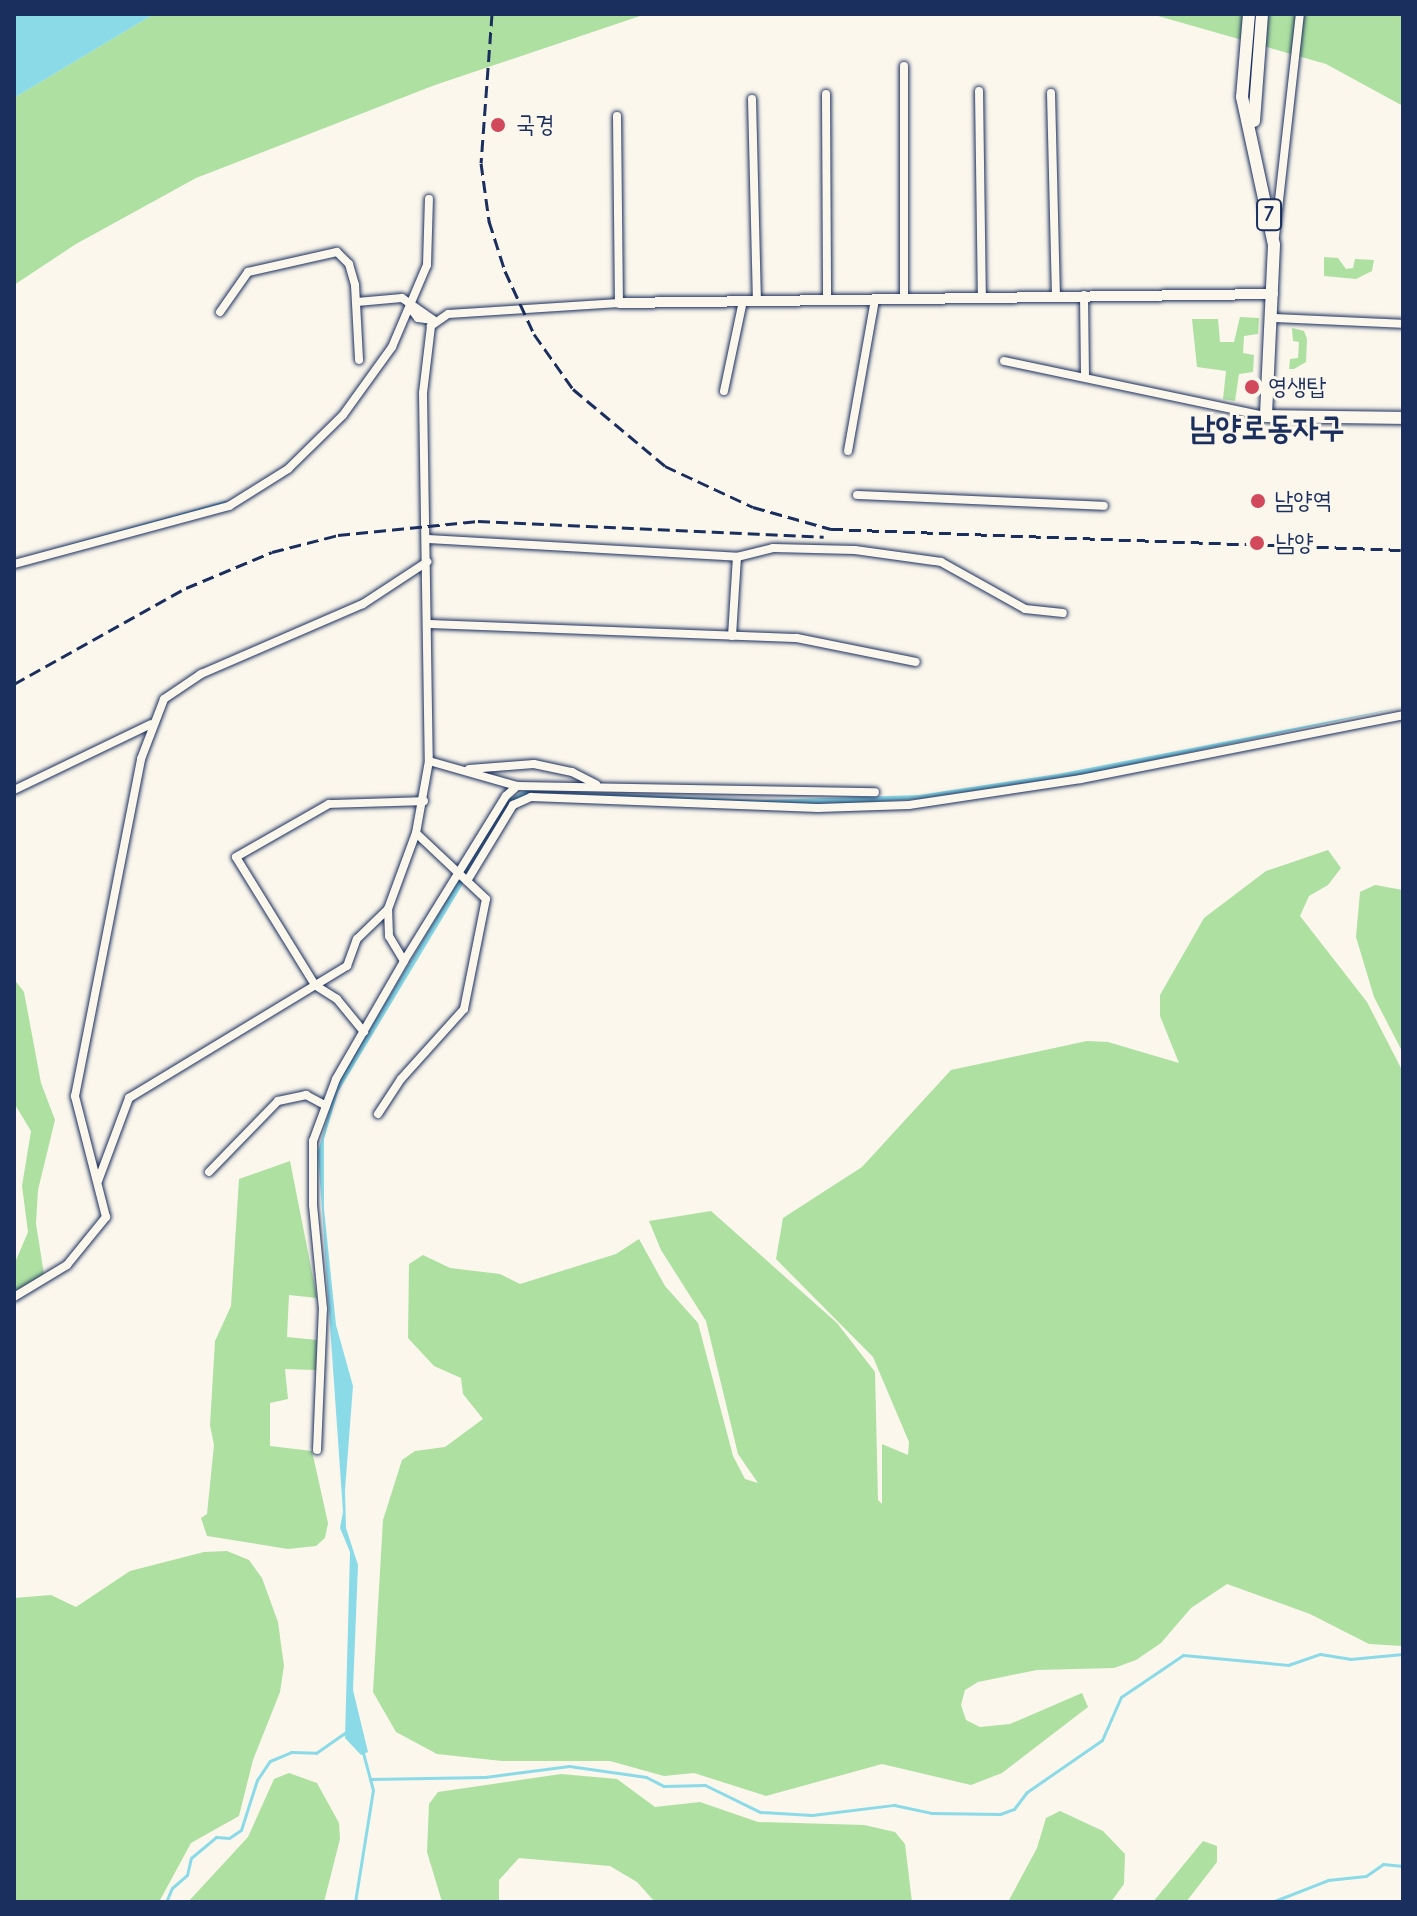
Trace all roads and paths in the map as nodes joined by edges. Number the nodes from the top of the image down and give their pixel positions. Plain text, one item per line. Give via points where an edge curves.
1 (1249, 14) edge
2 (1262, 14) edge
3 (1300, 14) edge
4 (904, 66) dead end
5 (1249, 82) junction
6 (979, 91) dead end
7 (1051, 93) dead end
8 (826, 94) dead end
9 (752, 99) dead end
10 (617, 116) dead end
11 (429, 199) dead end
12 (1274, 245) junction
13 (1273, 294) junction
14 (1084, 295) junction
15 (1056, 296) junction
16 (982, 297) junction
17 (904, 298) junction
18 (875, 299) junction
19 (827, 300) junction
20 (743, 301) junction
21 (757, 301) junction
22 (357, 302) junction
23 (619, 303) junction
24 (411, 309) junction
25 (220, 312) dead end
26 (1273, 318) junction
27 (433, 320) junction
28 (1403, 324) edge
29 (359, 360) dead end
30 (1004, 361) dead end
31 (1085, 376) junction
32 (724, 391) dead end
33 (1266, 416) junction
34 (1403, 418) edge
35 (848, 451) dead end
36 (857, 495) dead end
37 (1104, 506) dead end
38 (428, 539) junction
39 (737, 557) junction
40 (427, 562) junction
41 (14, 564) edge
42 (1063, 613) dead end
43 (427, 624) junction
44 (732, 636) junction
45 (916, 662) dead end
46 (1403, 715) edge
47 (152, 723) junction
48 (429, 761) junction
49 (468, 769) junction
50 (517, 786) junction
51 (600, 786) junction
52 (14, 790) edge
53 (875, 792) dead end
54 (424, 801) junction
55 (416, 833) junction
56 (463, 878) junction
57 (388, 909) junction
58 (404, 961) junction
59 (315, 985) junction
60 (364, 1032) junction
61 (323, 1104) junction
62 (378, 1114) dead end
63 (209, 1172) dead end
64 (98, 1182) junction
65 (14, 1297) edge
66 (317, 1450) dead end

1 - 5 main road
2 - 5 main road
3 - 12 street
4 - 17 street
5 - 12 main road, 7
6 - 16 street
7 - 15 street
8 - 19 street
9 - 21 street
10 - 23 street
11 - 24 street via 427,265
12 - 13 main road, 7
13 - 14 street
13 - 26 main road, 7
14 - 15 street
14 - 31 street
15 - 16 street
16 - 17 street
17 - 18 street
18 - 19 street
18 - 35 street
19 - 21 street
20 - 21 street
20 - 23 street
20 - 32 street
22 - 24 street via 402,298
22 - 25 street via 349,264 337,252 248,272
22 - 29 street
23 - 27 street via 448,314
24 - 27 street via 418,318
24 - 41 street via 371,381 343,415 254,495
26 - 28 street
26 - 33 main road, 7
27 - 38 street via 423,393
30 - 31 street
31 - 33 street
33 - 34 main road
36 - 37 street
38 - 39 street
38 - 40 street
39 - 42 street via 773,548 855,550 941,562 1025,609
39 - 44 street
40 - 43 street
40 - 47 street via 363,604 181,684 164,699
43 - 44 street
43 - 48 street
44 - 45 street via 797,638
46 - 56 street via 1081,779 909,805 818,808 531,797 513,805
47 - 52 street
47 - 64 street via 75,1096
48 - 49 street
48 - 54 street
49 - 50 street
49 - 51 street via 510,764 556,767
50 - 51 street
50 - 56 street
51 - 53 street
54 - 55 street
54 - 59 street via 329,804 236,857
55 - 56 street
55 - 57 street
56 - 58 street
56 - 62 street via 486,899 464,1009 401,1079
57 - 58 street via 389,936
57 - 59 street via 357,939 347,966
58 - 60 street
59 - 60 street via 337,999
59 - 64 street via 129,1098
60 - 61 street
61 - 63 street via 306,1095 278,1101
61 - 66 street via 312,1176 323,1309
64 - 65 street via 106,1217 101,1227 56,1274

